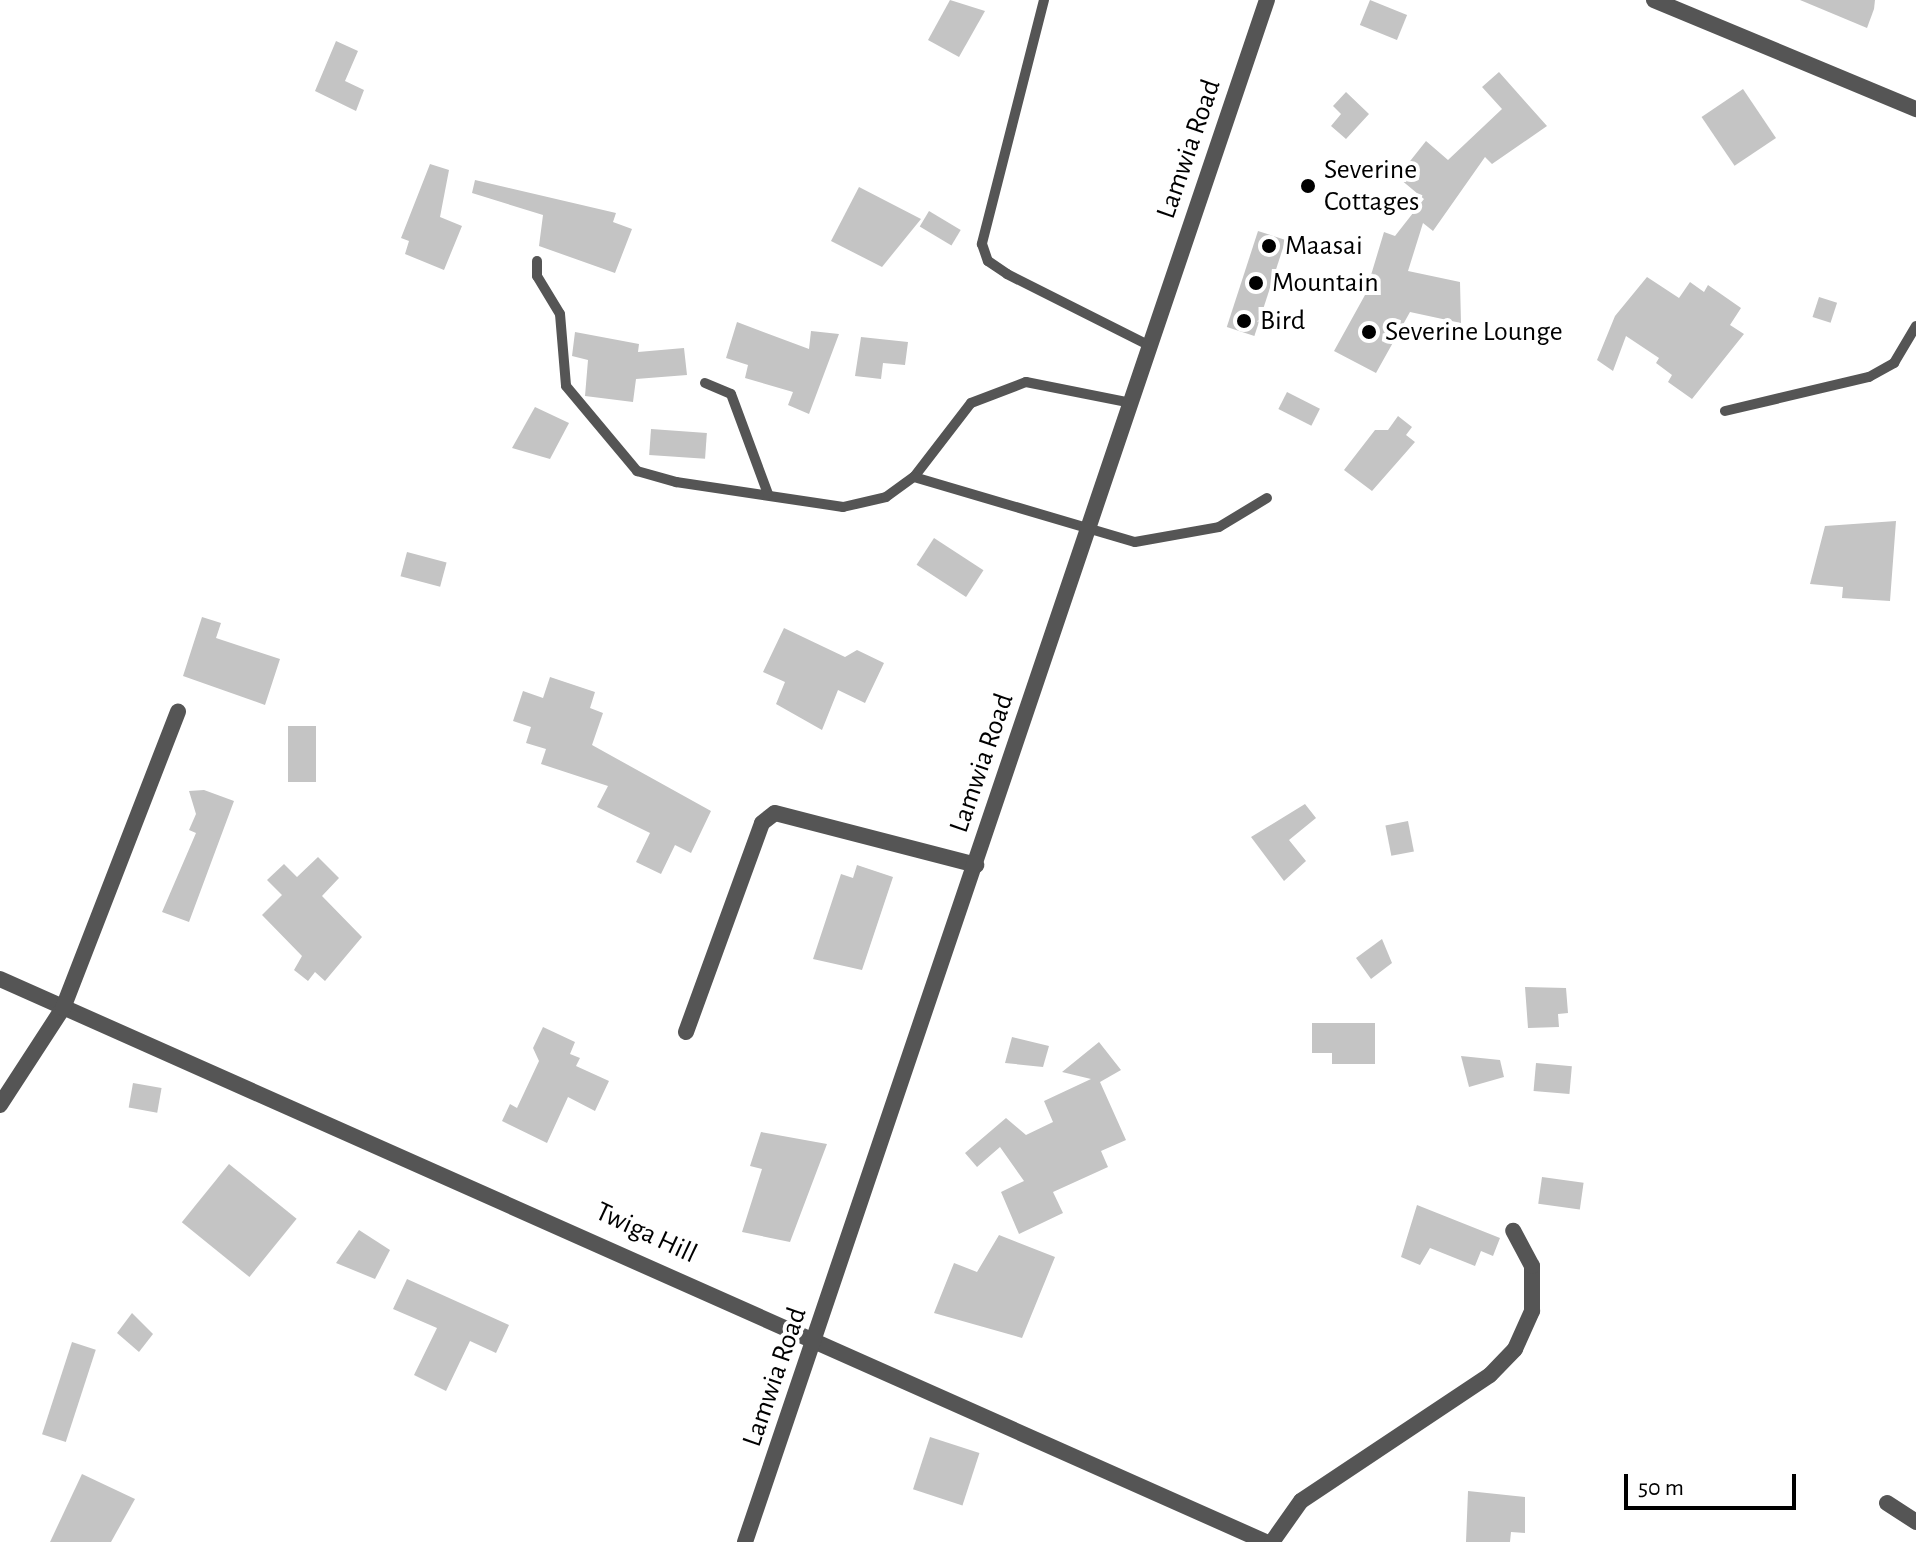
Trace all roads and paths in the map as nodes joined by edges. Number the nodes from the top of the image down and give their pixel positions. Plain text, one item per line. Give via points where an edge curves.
1 (1044, 0) edge
2 (1267, 0) edge
3 (1654, 0) edge
4 (1916, 109) edge
5 (537, 261) dead end
6 (1916, 326) edge
7 (1150, 346) junction
8 (705, 383) dead end
9 (1131, 403) junction
10 (1725, 411) dead end
11 (914, 477) junction
12 (768, 494) junction
13 (1267, 498) dead end
14 (1088, 530) junction
15 (178, 711) dead end
16 (976, 865) junction
17 (0, 979) edge
18 (63, 1008) junction
19 (686, 1032) dead end
20 (0, 1105) edge
21 (1513, 1231) dead end
22 (814, 1342) junction
23 (1887, 1503) dead end
24 (1916, 1522) edge
25 (745, 1542) edge
26 (1269, 1542) edge

1 - 7 lane via 982,244 988,261 1007,274
2 - 7 street, Lamwia Road
3 - 4 street
5 - 12 lane via 537,276 560,314 566,386 611,448 637,471 663,479
6 - 10 lane via 1894,363 1869,377
7 - 9 street, Lamwia Road
8 - 12 lane via 731,394 742,413
9 - 11 lane via 1026,382 971,403
9 - 14 street, Lamwia Road
11 - 12 lane via 886,497 843,507
11 - 14 lane
13 - 14 lane via 1219,527 1174,538 1135,542
14 - 16 street, Lamwia Road
15 - 18 street
16 - 19 street via 775,813 762,823
16 - 22 street, Lamwia Road
17 - 18 street, Twiga Hill
18 - 20 street
18 - 22 street, Twiga Hill via 569,1226
21 - 26 street via 1532,1266 1532,1311 1515,1349 1490,1375 1301,1501
22 - 25 street, Lamwia Road
22 - 26 street, Twiga Hill
23 - 24 street

